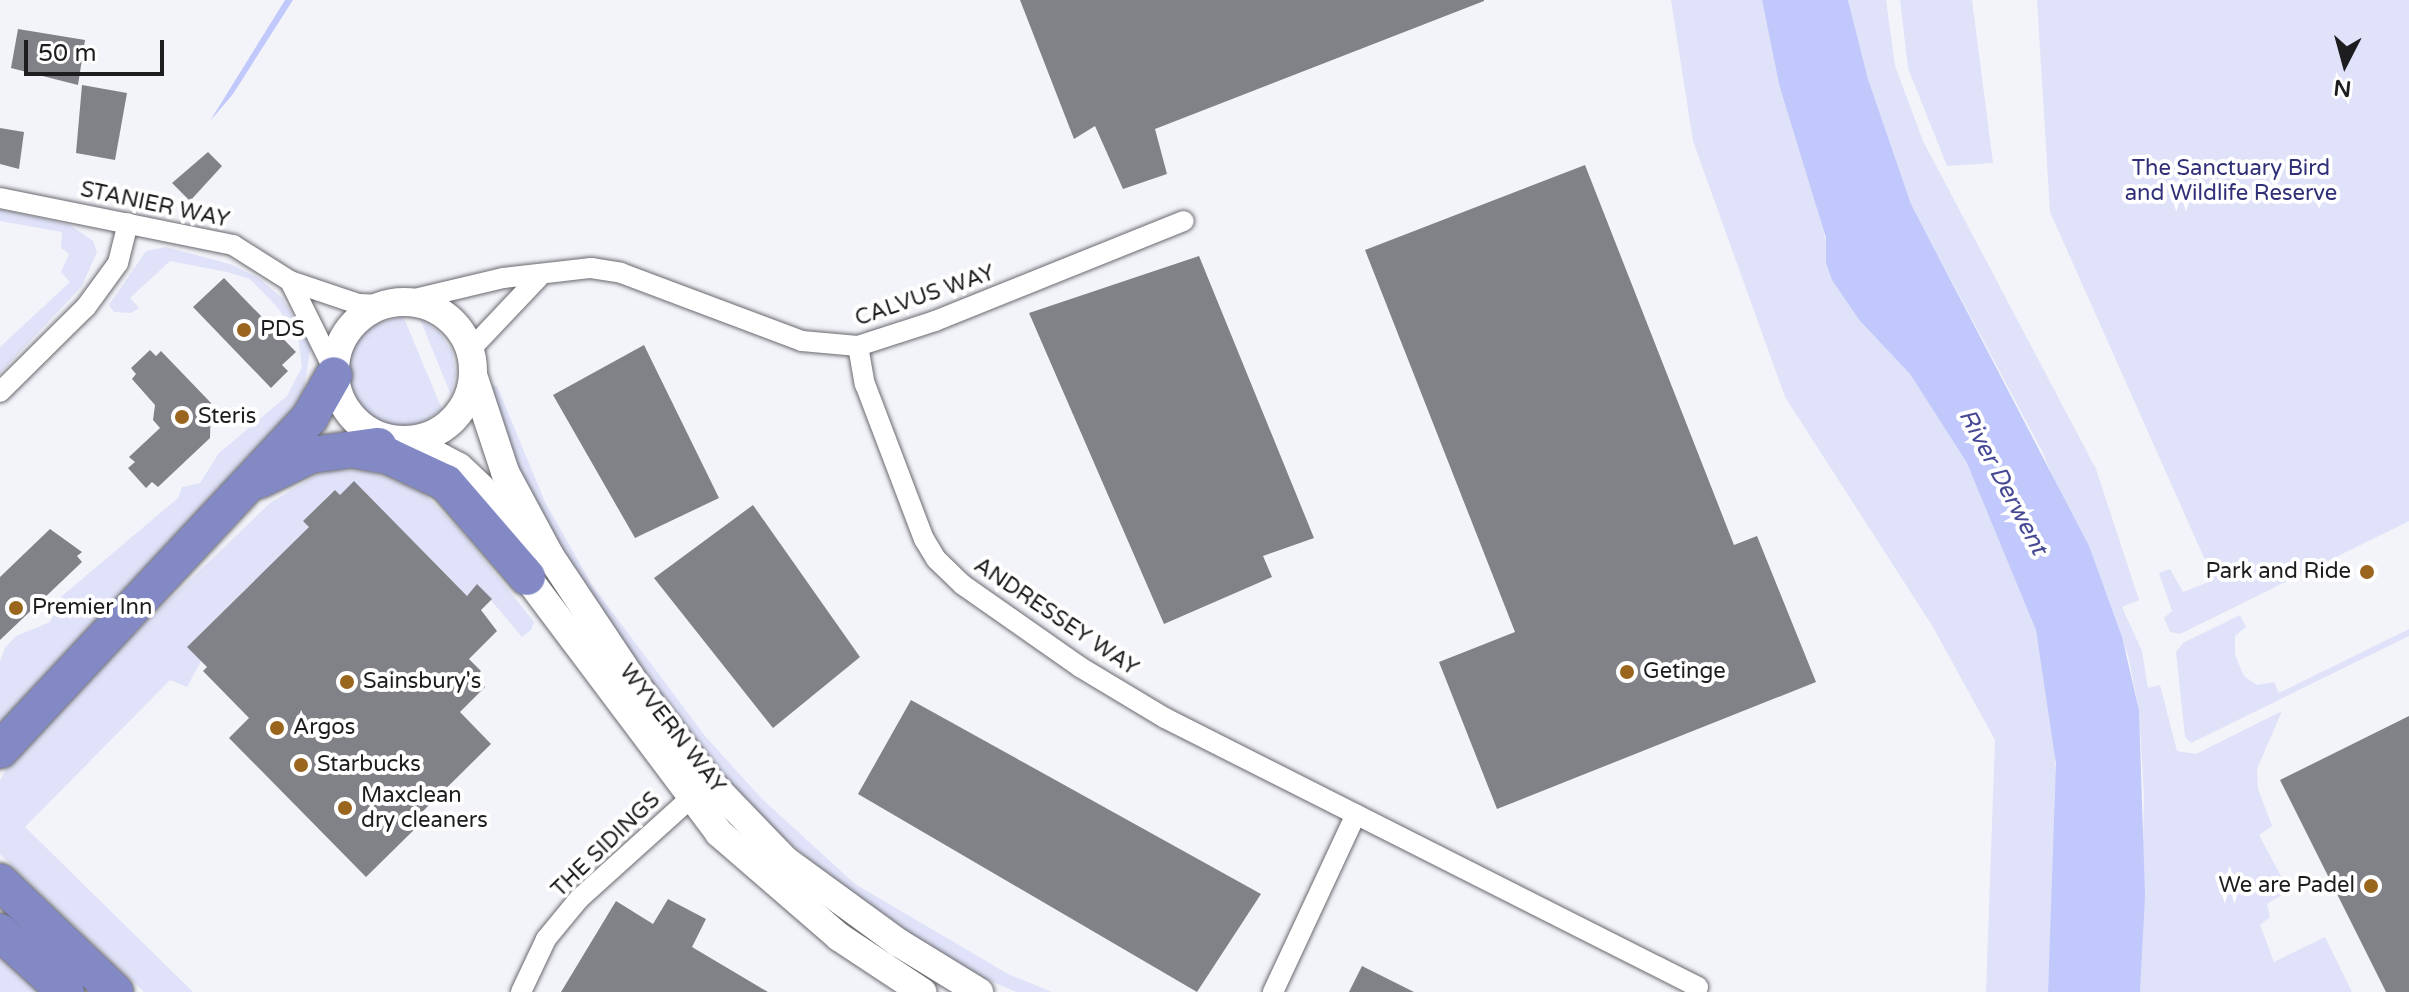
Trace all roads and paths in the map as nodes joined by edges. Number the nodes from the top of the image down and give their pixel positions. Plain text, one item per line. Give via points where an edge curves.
1 (0, 198) edge
2 (1184, 221) dead end
3 (128, 223) junction
4 (539, 277) junction
5 (290, 281) junction
6 (393, 304) junction
7 (858, 346) junction
8 (472, 363) junction
9 (334, 373) junction
10 (0, 392) edge
11 (408, 441) junction
12 (354, 450) junction
13 (247, 486) junction
14 (527, 577) junction
15 (0, 750) edge
16 (700, 790) junction
17 (1356, 814) junction
18 (0, 882) edge
19 (12, 943) edge
20 (1698, 987) dead end
21 (56, 992) edge
22 (66, 992) edge
23 (115, 992) edge
24 (521, 992) edge
25 (922, 992) edge
26 (979, 992) edge
27 (1273, 992) edge

1 - 3 street, STANIER WAY
2 - 7 street, CALVUS WAY via 935,321
3 - 5 street, STANIER WAY via 233,245
3 - 10 street via 118,263 86,307
4 - 6 street, CALVUS WAY via 503,278
4 - 7 street, CALVUS WAY via 591,268 621,273 758,328 802,341
4 - 8 street
5 - 6 street, STANIER WAY via 358,304
5 - 9 street
6 - 8 street via 444,315
6 - 9 street via 345,333
7 - 17 street, ANDRESSEY WAY via 865,384 924,539 963,585 1080,667 1165,718
8 - 11 street via 466,402 449,425
8 - 16 street, WYVERN WAY via 505,472 550,556
9 - 11 street via 341,399 362,424
9 - 13 highway via 318,407
11 - 12 highway
11 - 14 street, WYVERN WAY via 459,467 491,497 515,540
12 - 13 highway via 311,455
12 - 14 highway via 403,461 446,483
13 - 15 highway
14 - 16 street, WYVERN WAY
16 - 24 street, THE SIDINGS via 579,899 546,939
16 - 25 street, WYVERN WAY via 794,901
16 - 26 street, WYVERN WAY via 899,943
17 - 20 street, ANDRESSEY WAY
17 - 27 street
18 - 23 highway
19 - 21 highway
19 - 22 highway

